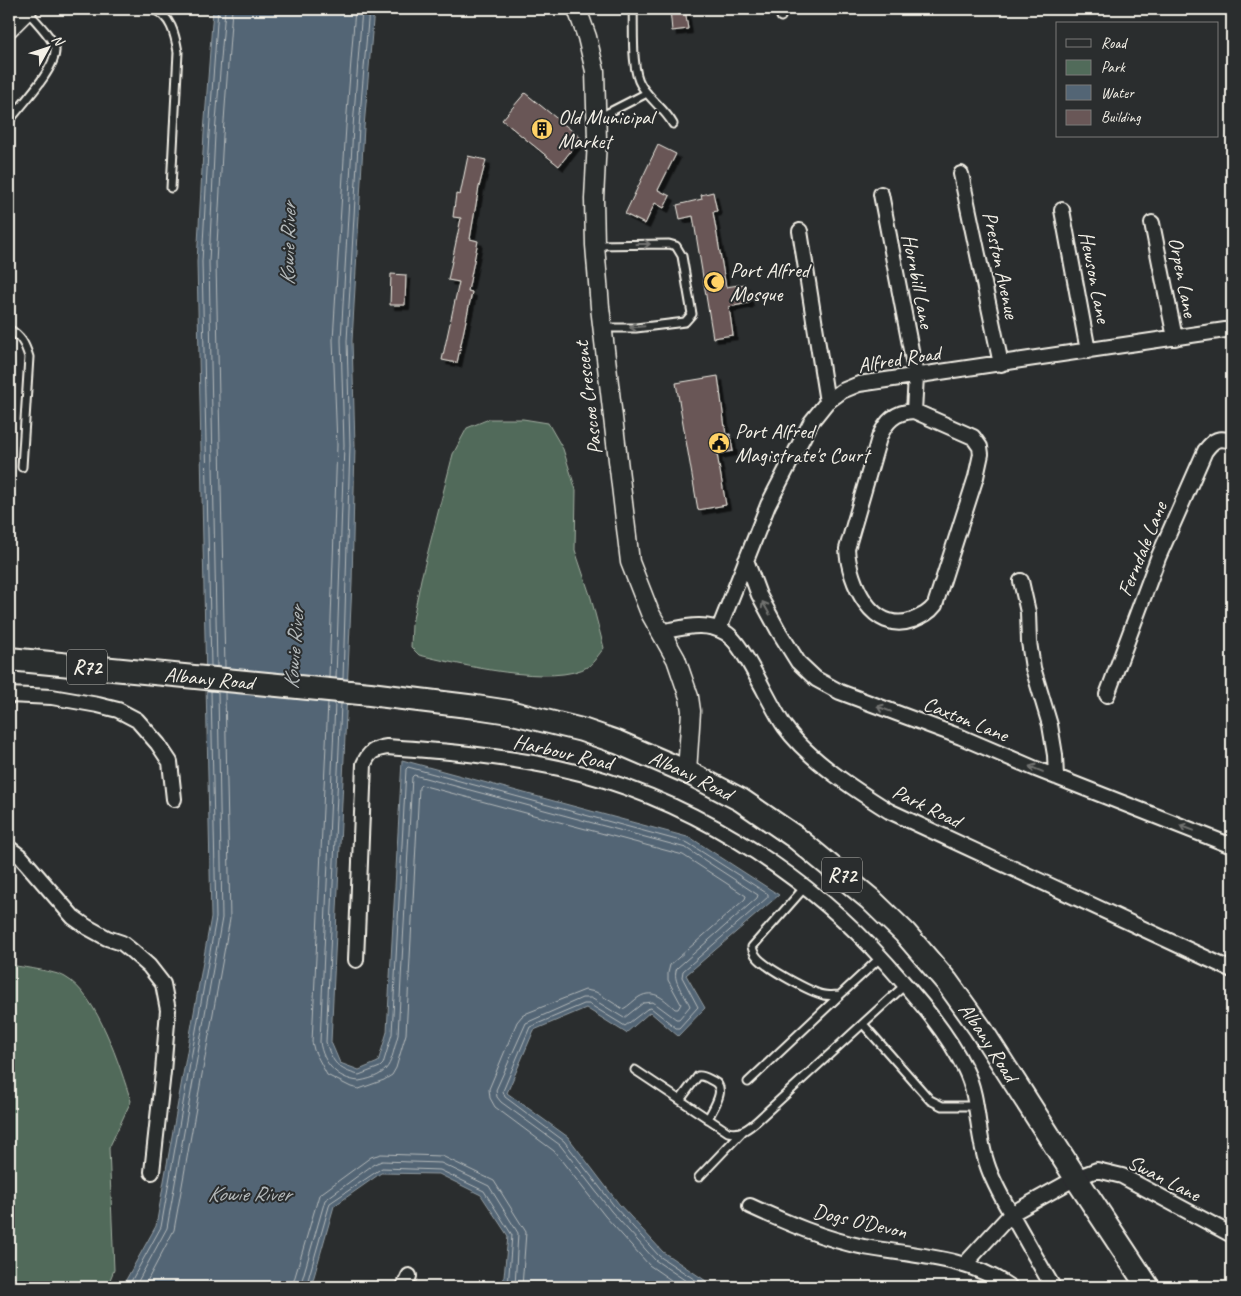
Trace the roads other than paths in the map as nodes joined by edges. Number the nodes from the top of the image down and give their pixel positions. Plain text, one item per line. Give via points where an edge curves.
1 (26, 9) edge
2 (152, 9) edge
3 (577, 9) edge
4 (633, 9) edge
5 (779, 9) edge
6 (781, 17) dead end
7 (9, 28) edge
8 (647, 93) junction
9 (597, 119) junction
10 (9, 121) edge
11 (673, 124) dead end
12 (961, 174) dead end
13 (171, 188) dead end
14 (881, 194) dead end
15 (1062, 210) dead end
16 (1152, 224) dead end
17 (800, 230) dead end
18 (595, 245) junction
19 (602, 328) junction
20 (9, 329) edge
21 (1232, 329) edge
22 (1175, 338) junction
23 (1088, 351) junction
24 (1001, 364) junction
25 (916, 376) junction
26 (827, 402) junction
27 (914, 411) junction
28 (1232, 441) edge
29 (22, 467) dead end
30 (746, 560) junction
31 (1021, 581) dead end
32 (718, 629) junction
33 (660, 632) junction
34 (9, 659) edge
35 (9, 695) edge
36 (1107, 695) dead end
37 (687, 772) junction
38 (1056, 777) junction
39 (174, 799) dead end
40 (1232, 846) edge
41 (9, 848) edge
42 (805, 887) junction
43 (881, 957) junction
44 (356, 960) dead end
45 (1232, 970) edge
46 (905, 985) junction
47 (840, 995) junction
48 (863, 1024) junction
49 (635, 1070) dead end
50 (748, 1082) dead end
51 (680, 1100) junction
52 (976, 1106) junction
53 (708, 1119) junction
54 (742, 1132) junction
55 (152, 1172) dead end
56 (699, 1177) dead end
57 (1076, 1178) junction
58 (750, 1206) dead end
59 (1011, 1214) junction
60 (1232, 1235) edge
61 (964, 1264) junction
62 (1010, 1287) edge
63 (1053, 1287) edge
64 (1148, 1287) edge

1 - 7 street
1 - 10 lane via 53,43 54,59
2 - 13 lane via 168,20 178,52
3 - 9 street, Pascoe Crescent via 595,71
4 - 8 lane via 636,75
5 - 6 lane
8 - 9 lane
8 - 11 lane
9 - 18 street, Pascoe Crescent
12 - 24 street, Preston Avenue
14 - 25 street, Hornbill Lane
15 - 23 street, Hewson Lane
16 - 22 street, Orpen Lane
17 - 26 street
18 - 19 street, Pascoe Crescent
18 -> 19 lane via 676,246 682,256 692,314 686,322
19 - 33 street, Pascoe Crescent via 630,562 642,597
20 - 29 lane via 24,343 29,357
21 - 22 street, Alfred Road
22 - 23 street, Alfred Road
23 - 24 street, Alfred Road
24 - 25 street, Alfred Road
25 - 26 street, Alfred Road via 849,387
25 - 27 street, Hornbill Lane
26 - 30 street, Alfred Road via 811,422 768,505
27 - 27 street via 902,412 885,425 847,549 849,564 864,602 877,616 895,622 908,622 920,617 935,605 981,454 973,437
28 - 36 street, Ferndale Lane via 1221,438 1213,441 1205,451 1158,558
30 - 32 street, Alfred Road
38 -> 30 street, Caxton Lane via 840,692 816,679 798,662 778,630 759,596
31 - 38 street via 1028,612 1028,642 1033,668 1056,755
32 - 33 street via 698,626
32 - 45 street, Park Road via 735,641 776,714 794,739 856,790 888,810
33 - 37 street, Pascoe Crescent via 676,659 689,697
34 - 37 main road, Albany Road / R72 via 476,707 582,730
35 - 39 street via 52,697 98,705 118,710 137,720 170,762
37 - 57 main road, Albany Road / R72 via 741,800 795,837 870,899 905,933 965,1006
40 -> 38 street, Caxton Lane
41 - 55 street via 22,857 73,917 107,938 122,943 149,966 163,984 168,1010
42 - 43 street, Harbour Road
42 - 44 street, Harbour Road via 749,848 691,816 651,797 587,775 483,755 376,748 368,753 364,764
42 - 47 lane via 752,947 754,954 784,977 822,994
43 - 46 street, Harbour Road
43 - 47 lane
46 - 48 lane
46 - 52 street, Harbour Road via 953,1048 972,1084
47 - 50 lane
48 - 52 lane via 930,1100 942,1106
48 - 54 lane
49 - 51 lane
51 - 53 lane
51 - 53 lane via 698,1076 717,1083 720,1093
52 - 59 street, Harbour Road via 980,1144 987,1166
53 - 54 lane via 728,1132
54 - 56 lane
57 - 59 street, Swan Lane
57 - 60 street, Swan Lane via 1097,1170 1122,1176
57 - 64 main road, Albany Road / R72
58 - 61 street, Dogs O'Devon via 819,1236
59 - 61 street, Swan Lane
59 - 63 street, Harbour Road
61 - 62 street, Dogs O'Devon

